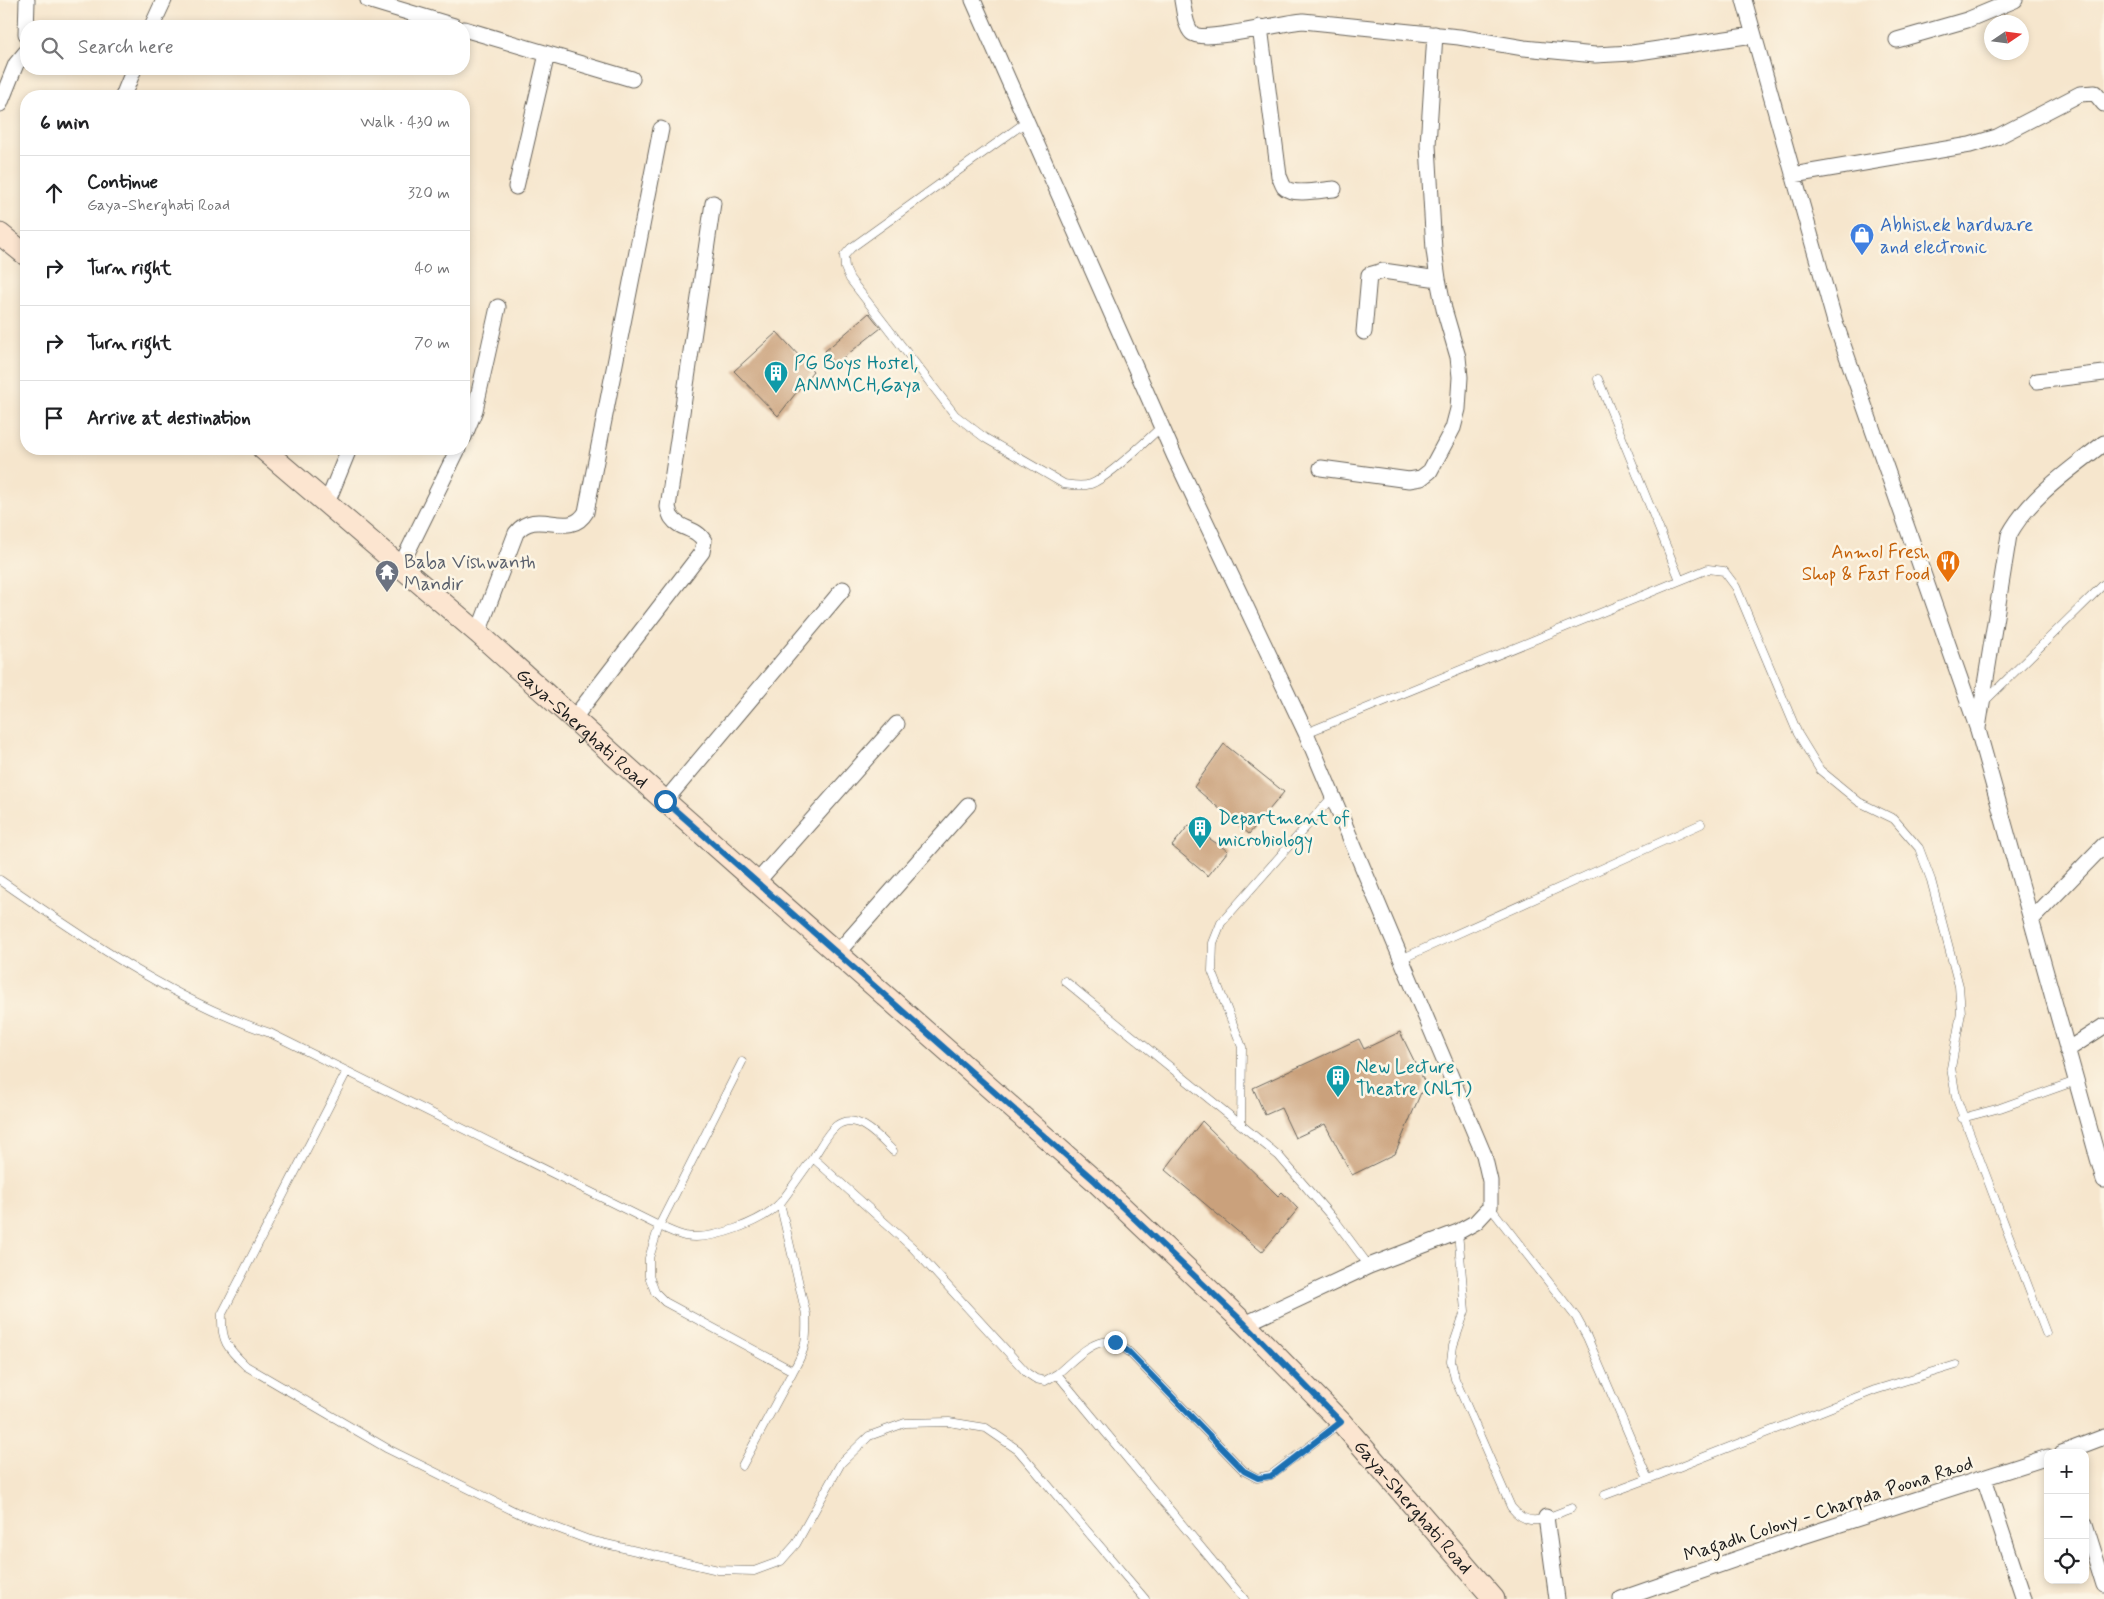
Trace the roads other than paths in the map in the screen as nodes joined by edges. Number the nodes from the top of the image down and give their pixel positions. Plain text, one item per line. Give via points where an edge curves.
1 (27, 0) edge
2 (164, 0) edge
3 (368, 0) edge
4 (973, 0) edge
5 (1182, 0) edge
6 (1744, 0) edge
7 (2015, 0) edge
8 (26, 20) edge
9 (155, 20) edge
10 (434, 20) edge
11 (1260, 27) junction
12 (470, 31) edge
13 (1435, 34) junction
14 (1753, 35) junction
15 (1897, 40) dead end
16 (547, 54) junction
17 (20, 59) edge
18 (132, 75) edge
19 (632, 79) dead end
20 (125, 90) edge
21 (0, 104) edge
22 (2104, 104) edge
23 (1026, 122) junction
24 (661, 130) dead end
25 (1793, 175) junction
26 (516, 187) dead end
27 (1334, 189) dead end
28 (713, 203) dead end
29 (0, 234) edge
30 (20, 250) edge
31 (1438, 279) junction
32 (498, 308) dead end
33 (1364, 332) dead end
34 (2104, 373) edge
35 (1598, 379) dead end
36 (2037, 381) dead end
37 (470, 421) edge
38 (1161, 428) junction
39 (2104, 443) edge
40 (270, 455) edge
41 (347, 455) edge
42 (455, 455) edge
43 (1321, 468) dead end
44 (327, 503) junction
45 (400, 565) junction
46 (1680, 580) junction
47 (2104, 584) edge
48 (843, 589) dead end
49 (478, 633) junction
50 (1982, 704) junction
51 (574, 718) junction
52 (896, 724) dead end
53 (1978, 730) junction
54 (1306, 733) junction
55 (1333, 796) junction
56 (665, 801) junction
57 (968, 806) dead end
58 (1701, 824) dead end
59 (2104, 846) edge
60 (0, 880) edge
61 (757, 882) junction
62 (2031, 920) junction
63 (838, 952) junction
64 (1401, 959) junction
65 (1065, 981) dead end
66 (2104, 1026) edge
67 (2068, 1050) junction
68 (742, 1062) dead end
69 (347, 1071) junction
70 (2076, 1081) junction
71 (1962, 1118) junction
72 (1241, 1125) junction
73 (893, 1151) dead end
74 (812, 1158) junction
75 (2101, 1159) edge
76 (2104, 1180) edge
77 (780, 1203) junction
78 (1490, 1207) junction
79 (659, 1226) junction
80 (1458, 1232) junction
81 (1369, 1266) junction
82 (1245, 1324) junction
83 (2046, 1333) dead end
84 (1956, 1364) dead end
85 (793, 1371) junction
86 (1057, 1374) junction
87 (1341, 1422) junction
88 (2104, 1438) edge
89 (2074, 1449) edge
90 (2044, 1458) edge
91 (742, 1466) dead end
92 (1984, 1478) junction
93 (1648, 1479) junction
94 (1605, 1495) dead end
95 (1572, 1508) dead end
96 (1546, 1517) junction
97 (2089, 1537) edge
98 (2104, 1585) edge
99 (1145, 1599) edge
100 (1244, 1599) edge
101 (1494, 1599) edge
102 (1557, 1599) edge
103 (1622, 1599) edge
104 (2024, 1599) edge

1 - 8 street
2 - 9 street
3 - 10 street
4 - 23 street
5 - 11 street via 1187,24 1199,37
6 - 14 street
7 - 15 street via 1967,20
11 - 13 street via 1303,20
11 - 27 street via 1279,176 1283,186 1289,191 1299,192
12 - 16 street
13 - 14 street via 1595,55 1632,53
13 - 31 street via 1428,145
14 - 25 street
16 - 19 street
16 - 26 street
17 - 21 street
18 - 20 street
22 - 25 street via 2095,93 2080,94 1997,137 1970,145
23 - 38 street
23 - 38 lane via 851,248 844,256 845,268 850,279 956,415 985,438 1064,484 1091,484
24 - 49 street via 586,512 575,523 536,521 522,526 516,533
25 - 53 street via 1834,322
28 - 51 street via 668,507 672,519 699,532 704,541 702,552
29 - 30 main road
31 - 33 street via 1383,271 1369,275
31 - 43 street via 1460,377 1453,428 1430,471 1421,478 1409,480
32 - 37 street via 478,400
34 - 36 street
35 - 46 lane
38 - 54 street
39 - 50 street via 2029,504 2009,535
40 - 44 main road, Gaya-Sherghati Road
41 - 44 street
42 - 45 street
44 - 45 main road, Gaya-Sherghati Road
45 - 49 main road, Gaya-Sherghati Road
46 - 54 lane
46 - 71 lane via 1708,569 1724,571 1736,587 1798,734 1820,770 1858,802 1894,819 1919,848 1931,880 1959,986 1961,1013 1951,1068
47 - 50 lane
48 - 56 street
49 - 51 main road, Gaya-Sherghati Road
50 - 53 street
51 - 56 main road, Gaya-Sherghati Road
52 - 61 street
53 - 62 street
54 - 55 street
55 - 64 street
55 - 72 lane via 1221,923 1213,943 1212,971 1242,1047
56 - 61 main road, Gaya-Sherghati Road
57 - 63 street
58 - 64 lane
59 - 62 street
60 - 69 lane via 97,946 179,994
61 - 63 main road, Gaya-Sherghati Road
62 - 67 street
63 - 82 main road, Gaya-Sherghati Road via 1095,1181
64 - 78 street via 1484,1155 1490,1181
65 - 72 lane
66 - 67 street
67 - 70 street
68 - 79 lane
69 - 79 lane
69 - 99 lane via 222,1314 222,1332 229,1350 246,1366 388,1449 520,1514 588,1540 718,1570 754,1571 781,1561 796,1544 841,1463 869,1436 905,1423 949,1422 986,1428 1018,1450
70 - 71 lane
70 - 75 street
71 - 83 lane
72 - 81 lane via 1279,1156
73 - 74 lane via 869,1129 847,1120 836,1126
74 - 77 lane
74 - 86 lane via 913,1248 1027,1373 1045,1381
75 - 76 street
77 - 79 lane via 763,1217 705,1236 685,1236
77 - 85 lane via 806,1314 804,1351
78 - 80 street via 1476,1222
78 - 93 lane via 1576,1317
79 - 85 lane via 649,1258 649,1276 655,1292 666,1302
80 - 81 street
80 - 96 lane via 1465,1312 1453,1346 1451,1361 1455,1379 1511,1507 1527,1521
81 - 82 street
82 - 87 main road, Gaya-Sherghati Road
84 - 93 lane via 1875,1390
85 - 91 lane
86 - 87 lane via 1088,1348 1101,1342 1115,1342 1129,1352 1244,1471 1258,1478 1271,1476
86 - 100 lane
87 - 101 main road, Gaya-Sherghati Road
88 - 89 street
90 - 92 street, Magadh Colony - Charpda Poona Raod
92 - 103 street, Magadh Colony - Charpda Poona Raod
92 - 104 street
93 - 94 lane
95 - 96 lane
96 - 102 street
97 - 98 street

